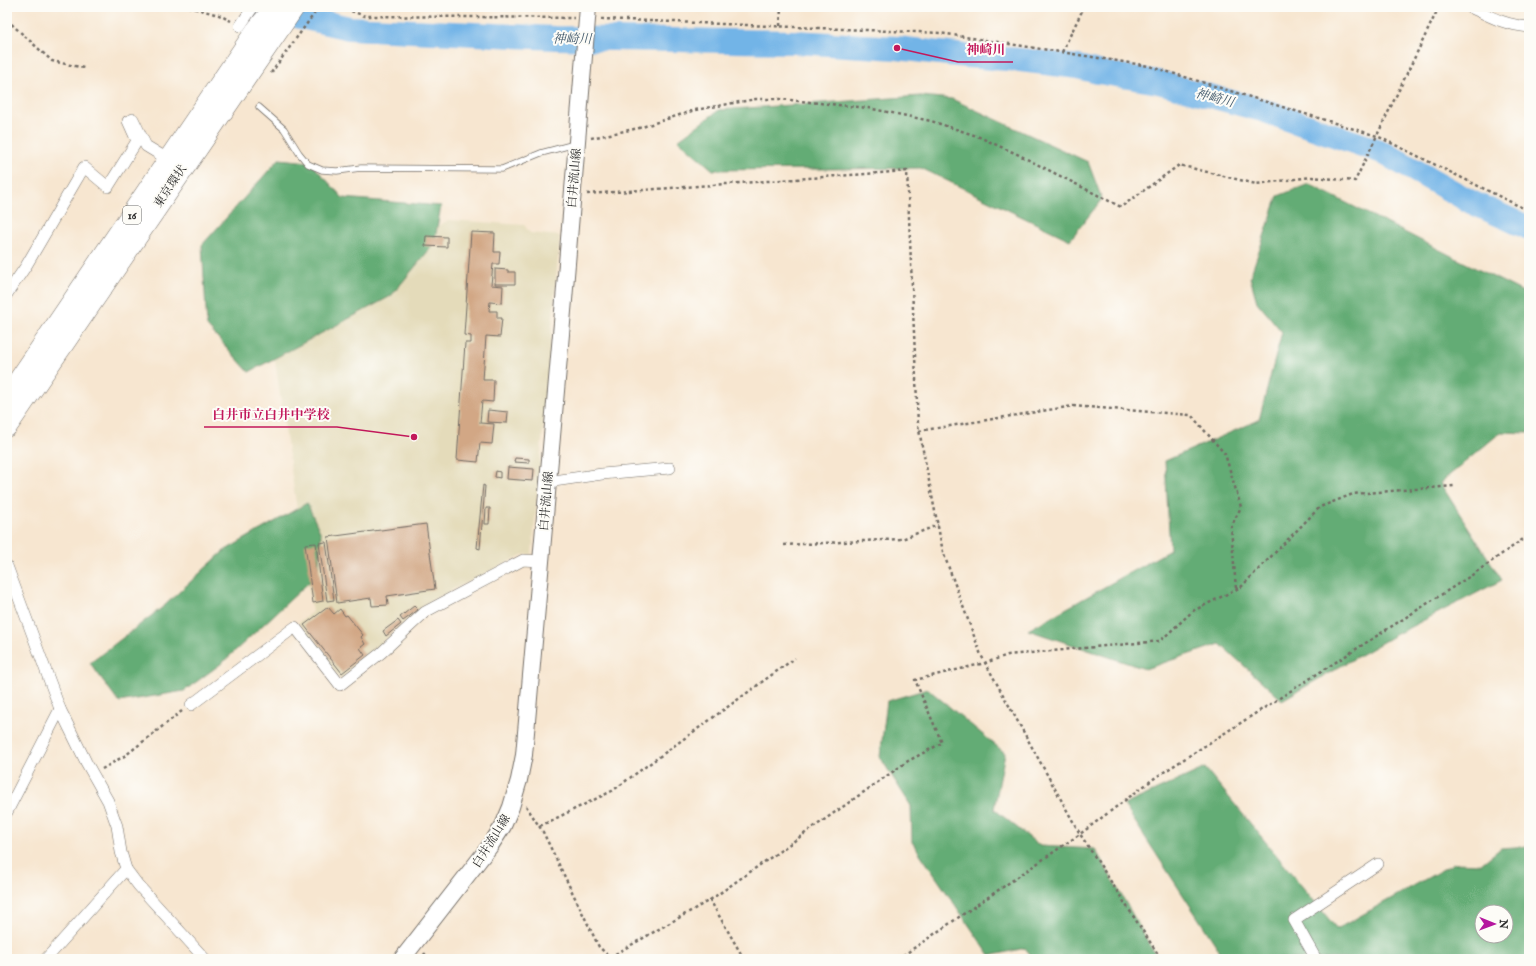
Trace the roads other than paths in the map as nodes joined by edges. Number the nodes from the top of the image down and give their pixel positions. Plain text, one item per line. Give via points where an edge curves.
1 (253, 7) edge
2 (275, 7) edge
3 (294, 7) edge
4 (1470, 7) edge
5 (587, 13) edge
6 (1529, 27) edge
7 (257, 31) junction
8 (259, 107) dead end
9 (577, 142) junction
10 (169, 160) junction
11 (7, 294) edge
12 (7, 398) edge
13 (7, 426) edge
14 (670, 468) dead end
15 (547, 482) junction
16 (541, 561) junction
17 (7, 566) edge
18 (191, 705) road end
19 (60, 709) junction
20 (7, 812) edge
21 (1378, 864) dead end
22 (126, 869) junction
23 (46, 959) edge
24 (205, 959) edge
25 (402, 959) edge
26 (1316, 959) edge

1 - 7 street
2 - 7 highway, 東京環状 / 16
3 - 7 highway, 東京環状 / 16
4 - 6 street via 1495,20
5 - 9 main road, 白井流山線
7 - 10 highway, 東京環状 / 16
7 - 13 highway, 東京環状 / 16
8 - 9 lane via 284,129 308,164 322,170 502,169
9 - 15 main road, 白井流山線
10 - 11 street via 146,146 133,119 128,121 137,141 108,187 84,167
10 - 12 highway, 東京環状 / 16
14 - 15 street
15 - 16 main road, 白井流山線
16 - 18 street via 523,560 425,612 381,653 340,685 295,627
16 - 25 main road, 白井流山線 via 524,755 516,791 503,826 490,846
17 - 19 street
19 - 20 street
19 - 22 street via 108,801 117,826
21 - 26 street via 1294,920
22 - 23 street
22 - 24 street

